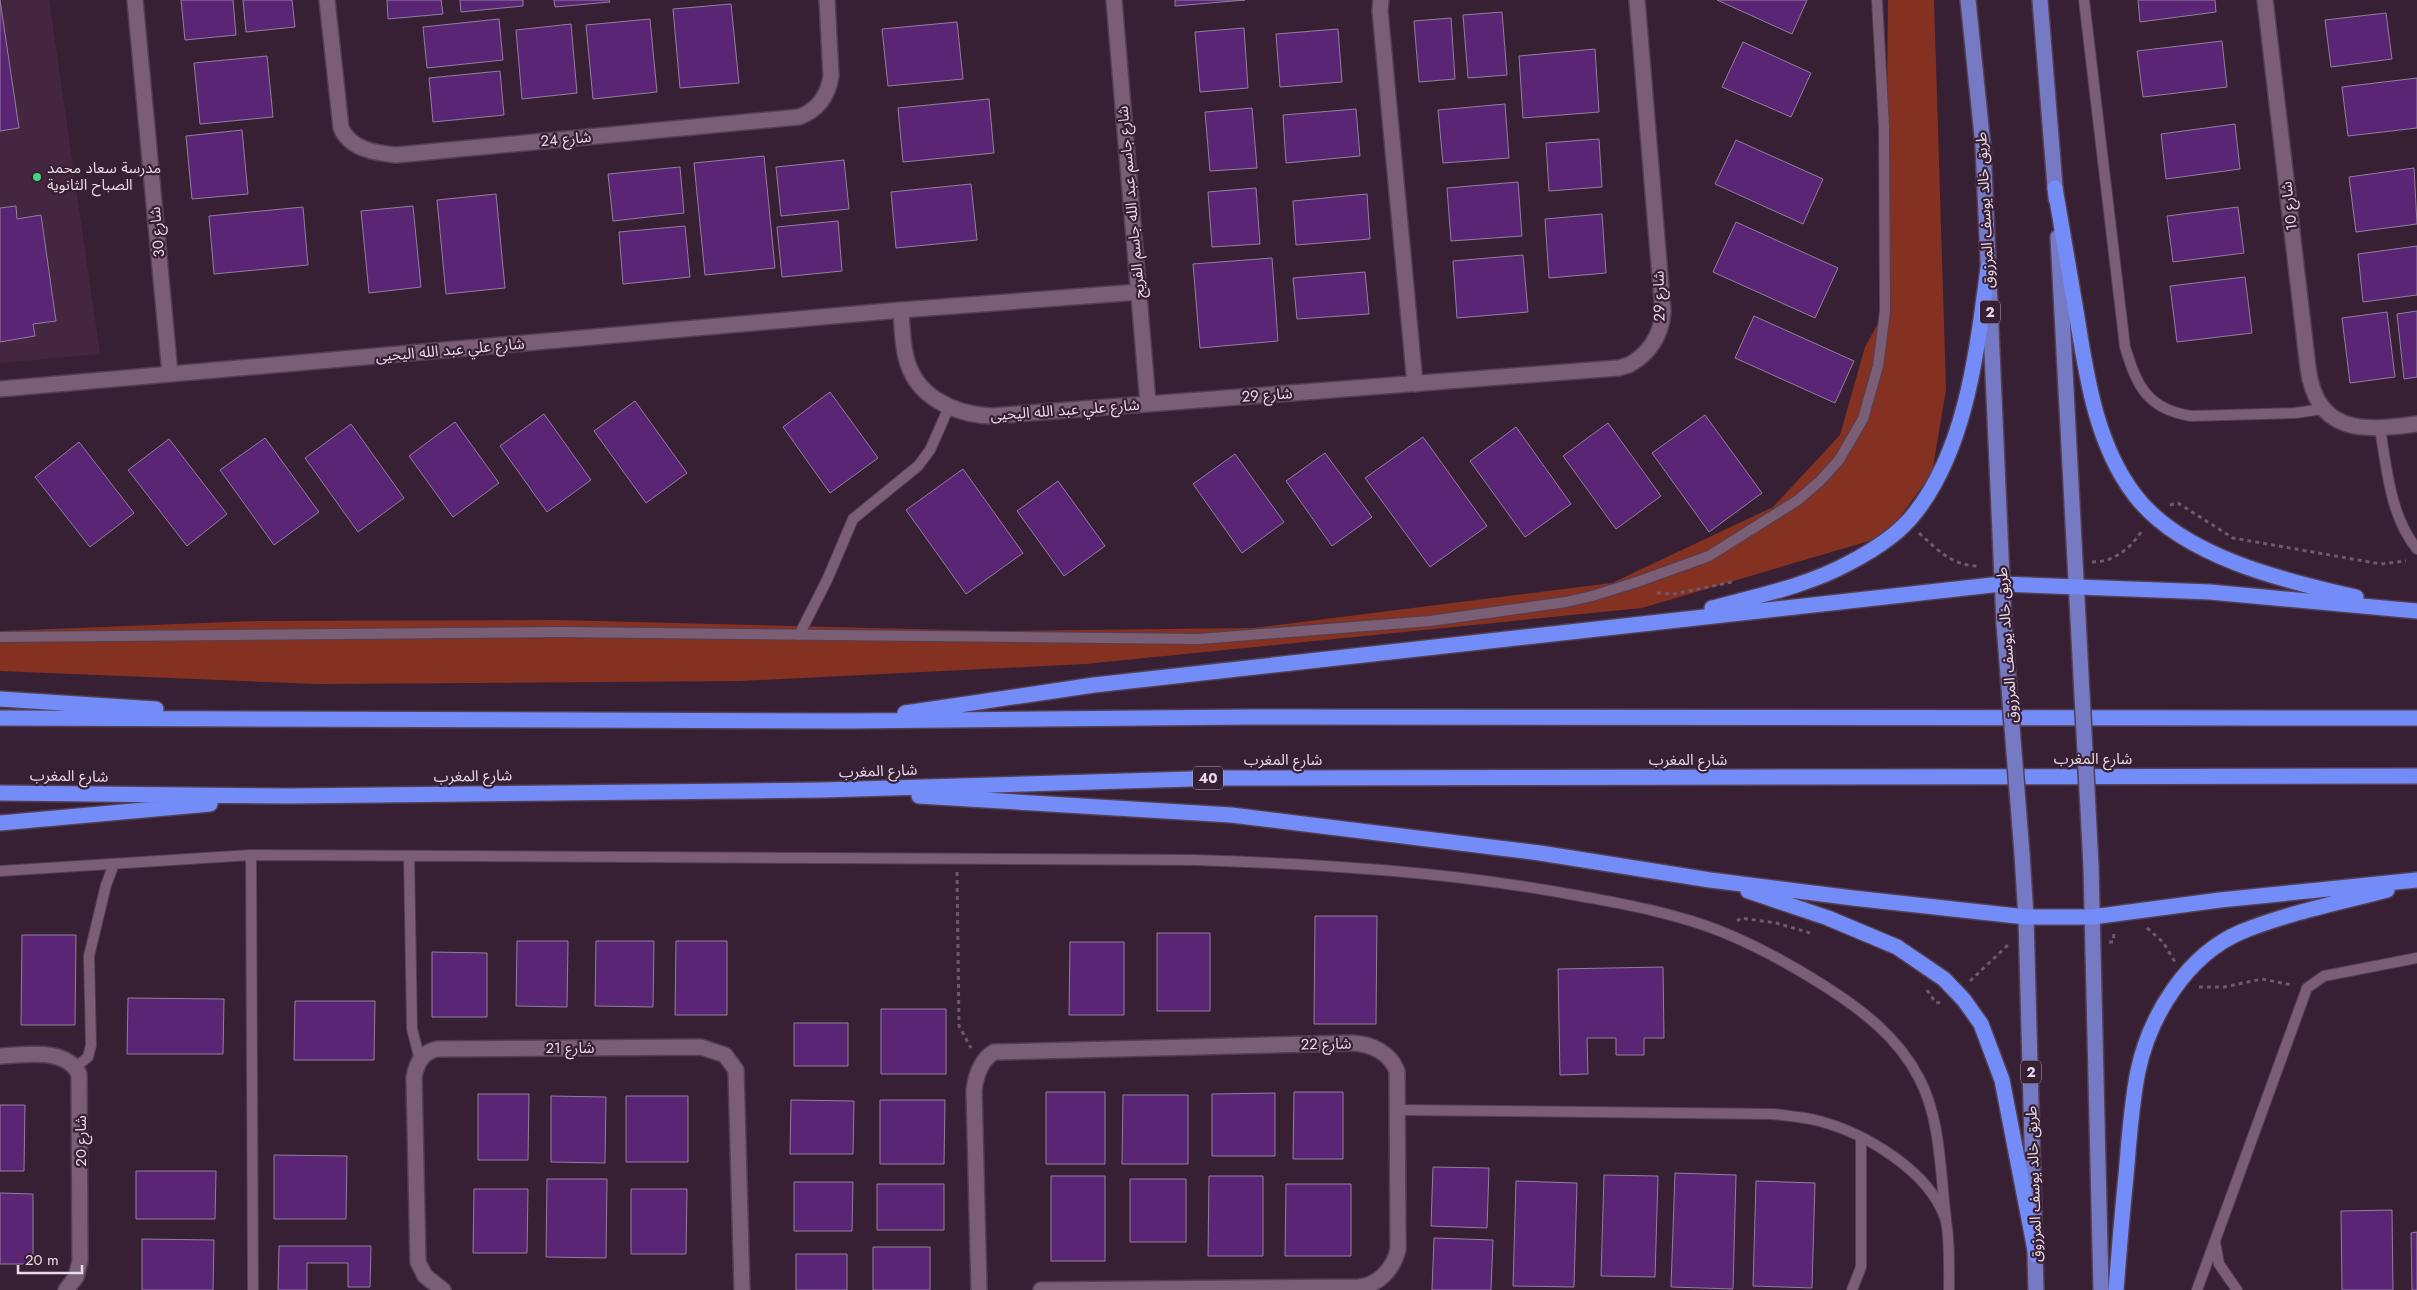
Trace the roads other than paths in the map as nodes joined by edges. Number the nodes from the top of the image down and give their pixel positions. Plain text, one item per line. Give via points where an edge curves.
1 (135, 0) edge
2 (327, 0) edge
3 (827, 0) edge
4 (1114, 0) edge
5 (1381, 0) edge
6 (1637, 0) edge
7 (1877, 0) edge
8 (1968, 0) edge
9 (2040, 0) edge
10 (2084, 0) edge
11 (2265, 0) edge
12 (2055, 188) junction
13 (1988, 268) junction
14 (1139, 292) junction
15 (900, 310) junction
16 (170, 374) junction
17 (1415, 384) junction
18 (0, 389) edge
19 (1148, 403) junction
20 (948, 407) junction
21 (2323, 409) junction
22 (2417, 424) edge
23 (2380, 429) junction
24 (2417, 549) edge
25 (2001, 584) junction
26 (2078, 586) junction
27 (2414, 610) edge
28 (1669, 620) junction
29 (799, 635) junction
30 (0, 636) edge
31 (0, 699) edge
32 (0, 718) edge
33 (2417, 718) edge
34 (294, 719) junction
35 (851, 721) junction
36 (2417, 776) edge
37 (823, 790) junction
38 (0, 793) edge
39 (290, 796) junction
40 (0, 823) edge
41 (251, 855) junction
42 (409, 856) junction
43 (114, 864) junction
44 (0, 871) edge
45 (1710, 880) junction
46 (2417, 881) edge
47 (2092, 917) junction
48 (2026, 918) junction
49 (2417, 958) edge
50 (0, 1056) edge
51 (420, 1060) junction
52 (76, 1066) junction
53 (1398, 1110) junction
54 (1861, 1138) junction
55 (1946, 1219) junction
56 (2215, 1241) junction
57 (2036, 1255) junction
58 (66, 1290) edge
59 (253, 1290) edge
60 (443, 1290) edge
61 (742, 1290) edge
62 (979, 1290) edge
63 (1041, 1290) edge
64 (1852, 1290) edge
65 (1950, 1290) edge
66 (2036, 1290) edge
67 (2101, 1290) edge
68 (2116, 1290) edge
69 (2197, 1290) edge
70 (2238, 1290) edge

1 - 16 street, شارع 30
2 - 3 street, شارع 24 via 341,128 357,146 396,155 799,117 817,106 829,86
4 - 14 street, شارع جاسم عبد الله جاسم الفريح
5 - 17 street via 1380,21
6 - 17 street, شارع 29 via 1663,312 1652,346 1637,360 1618,368
7 - 29 lane via 1884,127 1885,311 1871,396 1851,441 1820,481 1798,500 1709,556 1592,596 1420,622 1199,639
8 - 13 main road, طريق خالد يوسف المرزوق / 2 via 1983,146
9 - 12 main road
10 - 21 lane via 2125,346 2139,383 2159,407 2191,416 2295,413
11 - 21 street, شارع 10 via 2309,381
12 - 26 main road
12 - 27 highway via 2092,399 2121,474 2134,495 2190,541 2238,563 2322,589
13 - 25 main road, طريق خالد يوسف المرزوق / 2
13 - 28 highway via 1973,366 1950,451 1915,514 1873,549 1827,573 1772,592
14 - 15 street, شارع علي عبد الله اليحيى
14 - 19 street, شارع جاسم عبد الله جاسم الفريح
15 - 16 street, شارع علي عبد الله اليحيى
15 - 20 street, شارع علي عبد الله اليحيى via 909,368 930,396
16 - 18 street, شارع علي عبد الله اليحيى
17 - 19 street, شارع 29
19 - 20 street, شارع علي عبد الله اليحيى via 991,416 968,414
20 - 29 lane via 930,450 918,466 853,520
21 - 23 street via 2345,425
22 - 23 street
23 - 24 lane via 2394,504 2406,533
25 - 26 highway
25 - 28 highway
25 - 48 main road, طريق خالد يوسف المرزوق / 2, bridge
26 - 27 highway via 2210,592
26 - 47 main road, bridge
28 - 35 highway via 1094,685
29 - 30 lane via 550,632
31 - 34 highway
32 - 34 highway
33 - 35 highway
34 - 35 highway
36 - 37 highway, شارع المغرب / 40 via 1224,778
37 - 39 highway, شارع المغرب / 40
37 - 45 highway via 1231,814 1540,853
38 - 39 highway, شارع المغرب / 40
39 - 40 highway
41 - 42 lane
41 - 43 lane
41 - 59 lane
42 - 51 lane via 412,1029
42 - 55 lane via 1285,862 1464,877 1643,908 1718,930 1786,962 1873,1020 1905,1056 1927,1094 1934,1121
43 - 44 lane
43 - 52 lane via 89,956 88,1057
45 - 48 highway
45 - 57 highway via 1828,918 1897,947 1944,979 1964,1000 1981,1024 2002,1080
46 - 47 highway via 2220,900
46 - 68 highway via 2240,932 2219,945 2183,976 2159,1014 2138,1069
47 - 48 highway
47 - 67 main road
48 - 57 main road, طريق خالد يوسف المرزوق / 2
49 - 56 lane via 2324,976 2307,988
50 - 52 street via 49,1055
51 - 60 street via 414,1078 418,1262 425,1276
51 - 61 street, شارع 21 via 427,1052 437,1049 702,1047 725,1055 734,1064 738,1080
52 - 58 street, شارع 20 via 81,1084 80,1261 76,1277
53 - 54 lane via 1774,1114 1820,1121
53 - 62 street, شارع 22 via 1395,1066 1383,1053 1360,1044 1000,1050 990,1054 981,1066 974,1090
53 - 63 street, شارع 22 via 1398,1249 1388,1271 1371,1285
54 - 55 lane via 1917,1174 1933,1194
54 - 64 lane via 1861,1267
55 - 65 lane
56 - 69 lane
56 - 70 lane via 2219,1264
57 - 66 main road, طريق خالد يوسف المرزوق / 2

